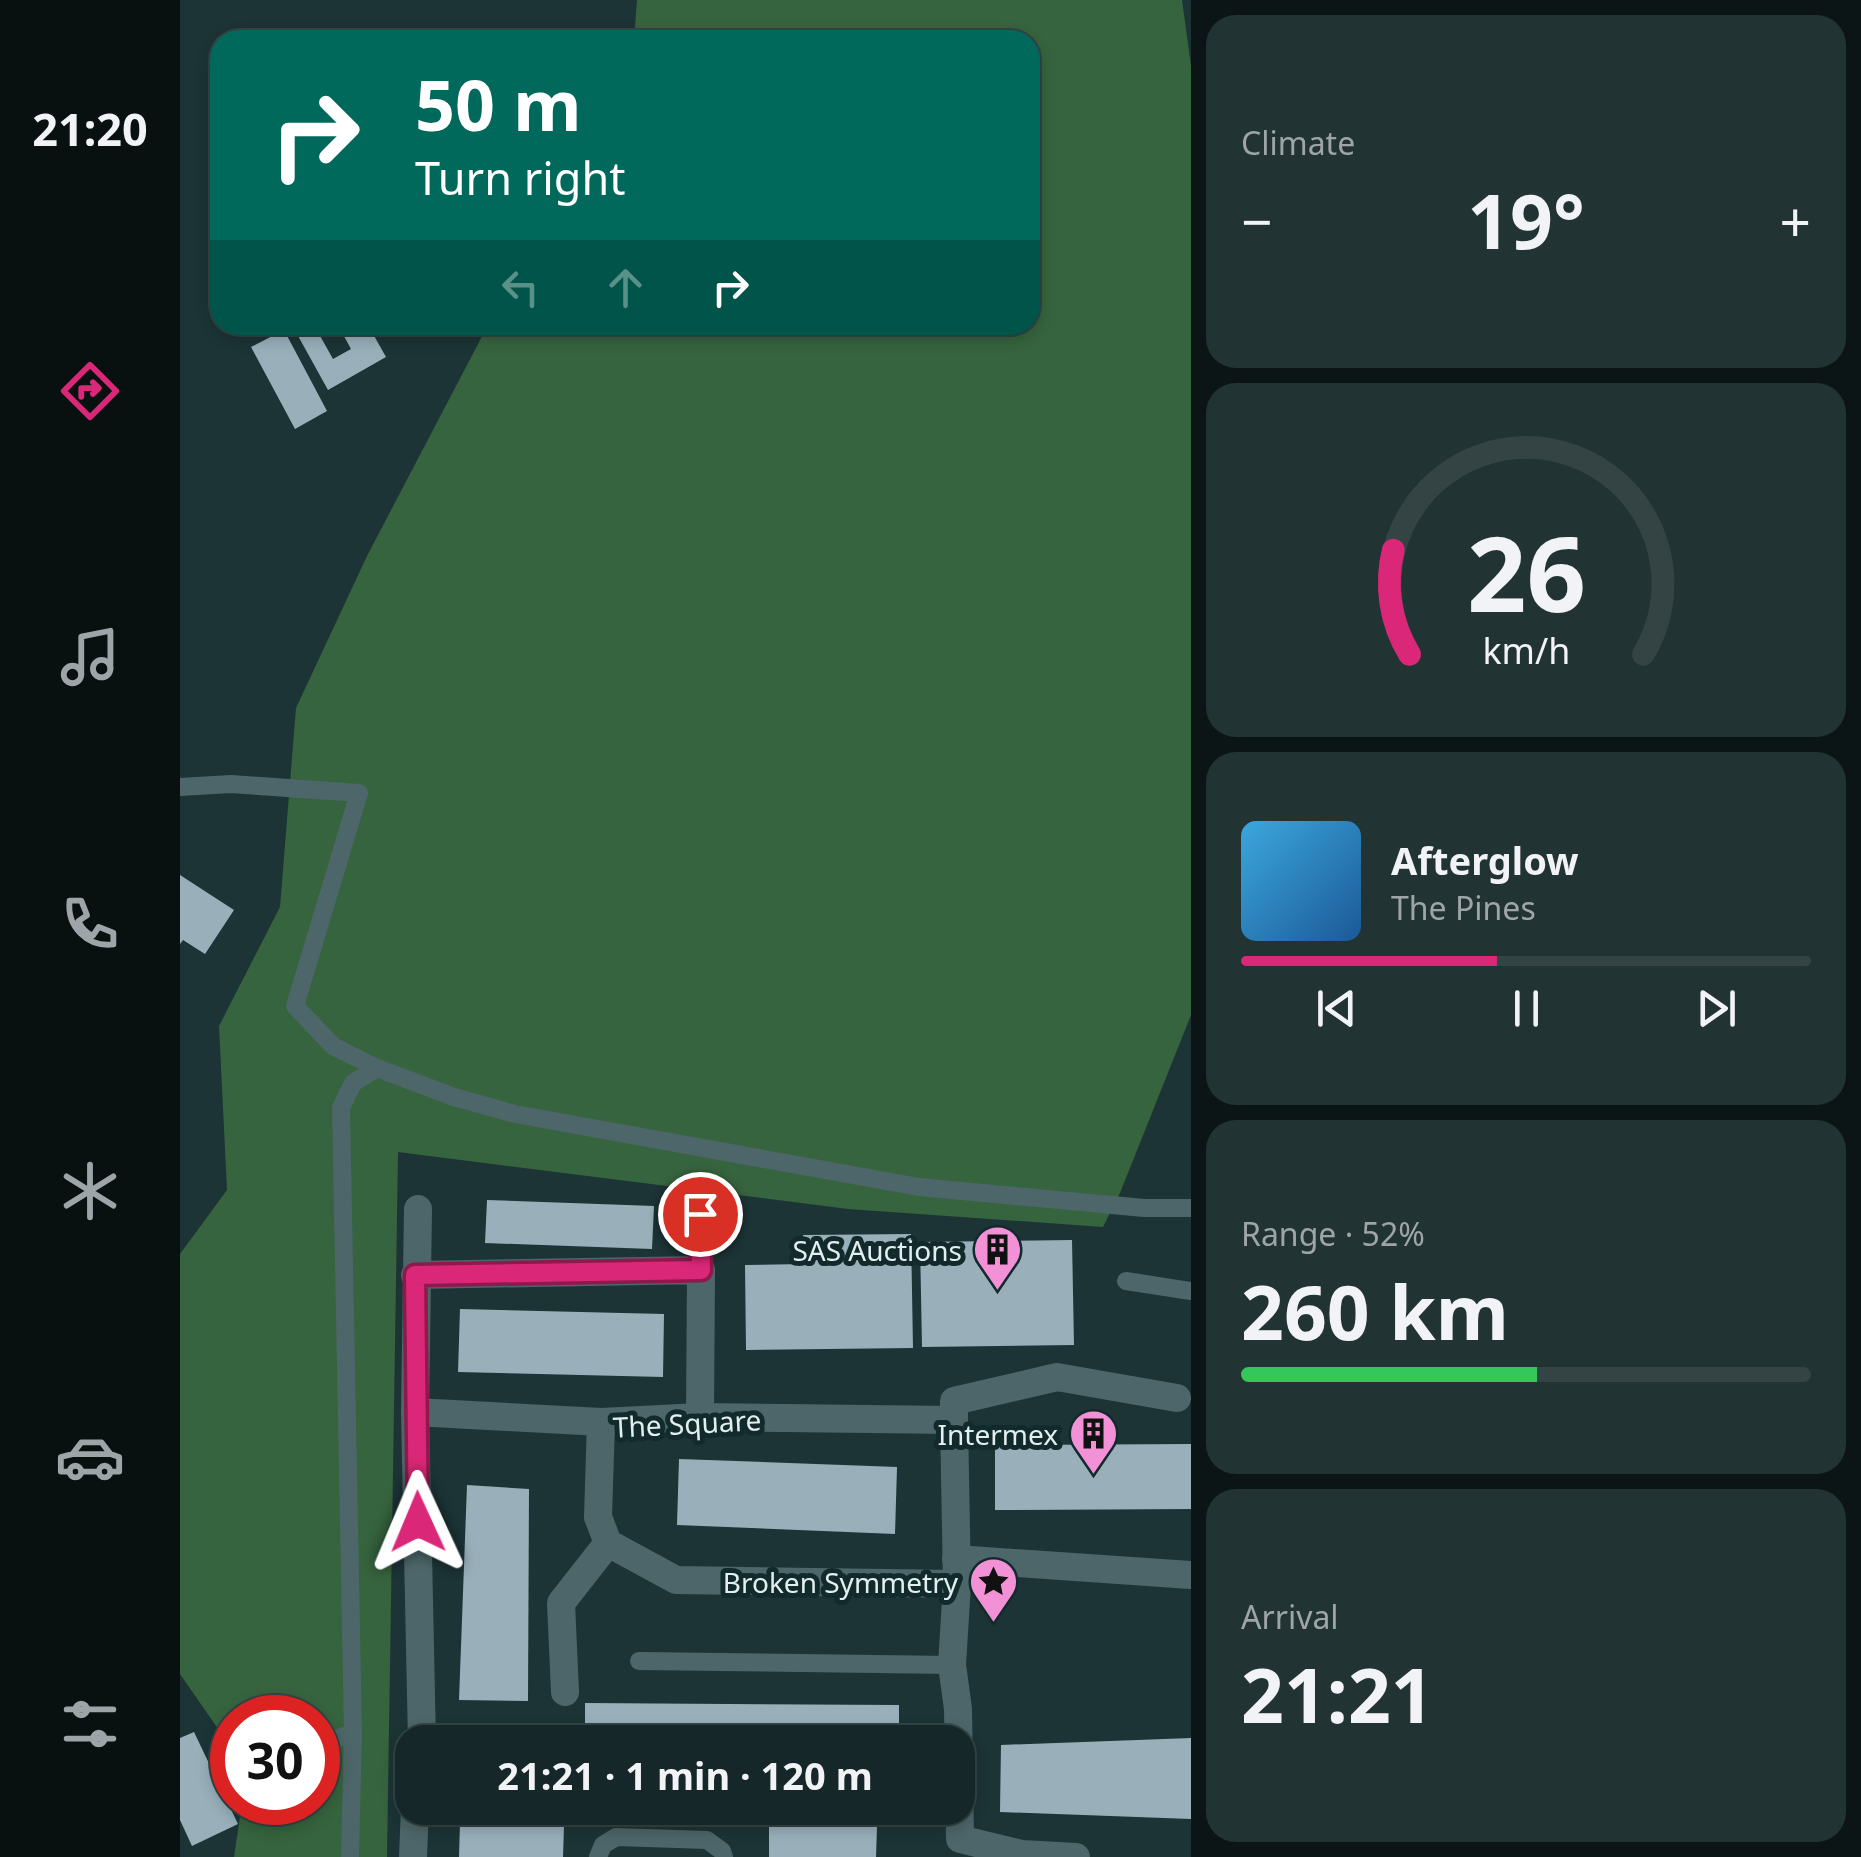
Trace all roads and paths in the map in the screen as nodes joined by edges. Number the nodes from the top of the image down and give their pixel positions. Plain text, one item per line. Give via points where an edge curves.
1 (180, 787) edge
2 (377, 1068) junction
3 (1191, 1208) edge
4 (418, 1209) dead end
5 (700, 1214) dead end
6 (701, 1270) junction
7 (415, 1275) junction
8 (1126, 1282) dead end
9 (1191, 1291) edge
10 (1177, 1398) dead end
11 (416, 1412) junction
12 (700, 1418) junction
13 (954, 1420) junction
14 (602, 1422) junction
15 (608, 1543) junction
16 (957, 1572) junction
17 (1191, 1575) edge
18 (640, 1661) dead end
19 (952, 1665) junction
20 (565, 1692) dead end
21 (422, 1725) edge
22 (352, 1733) junction
23 (340, 1737) edge
24 (415, 1825) edge
25 (350, 1857) edge
26 (414, 1857) edge
27 (598, 1857) edge
28 (724, 1857) edge
29 (1076, 1857) edge

1 - 2 lane via 359,793 295,1006 333,1046
2 - 3 lane via 515,1114 919,1187
2 - 22 lane via 352,1083 341,1108
4 - 7 street
5 - 6 lane
6 - 7 street
6 - 12 street
7 - 11 street
8 - 9 lane
10 - 13 street via 1057,1377 954,1402
11 - 14 street
11 - 21 street
12 - 13 street, The Square
12 - 14 street, The Square
13 - 16 street
14 - 15 street, The Square via 598,1517
15 - 16 street via 676,1580
15 - 20 street via 561,1603
16 - 17 street
16 - 19 street
18 - 19 lane
19 - 29 street via 960,1839 1022,1854
22 - 23 lane
22 - 25 lane
24 - 26 street
27 - 28 lane via 616,1837 707,1840

